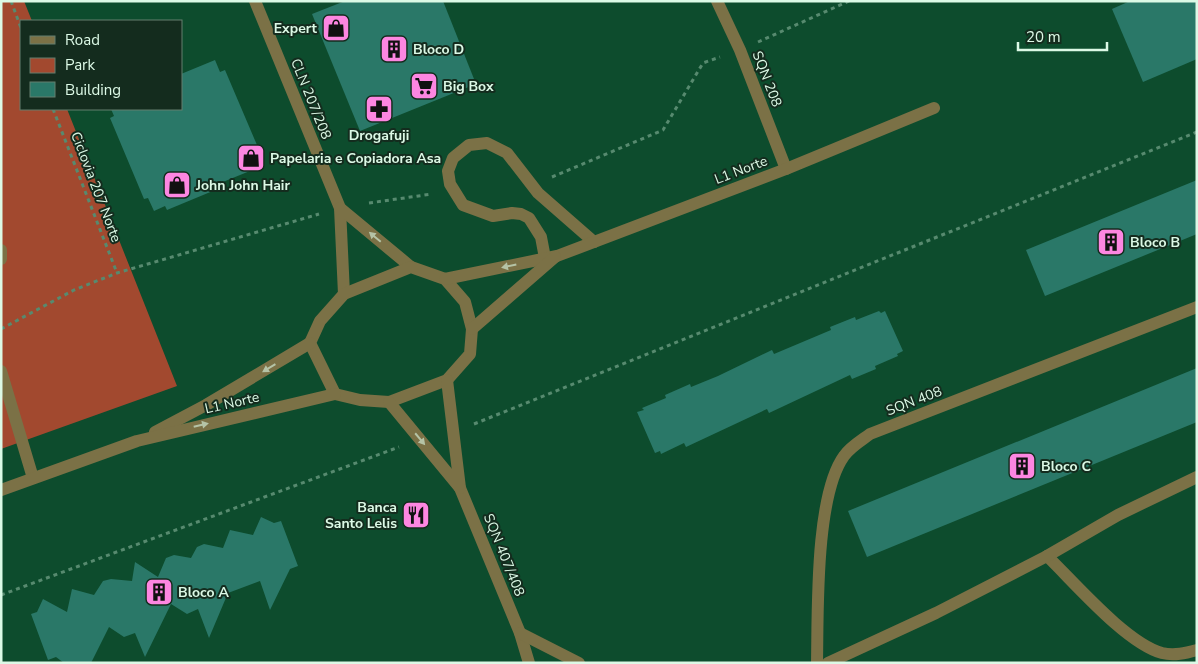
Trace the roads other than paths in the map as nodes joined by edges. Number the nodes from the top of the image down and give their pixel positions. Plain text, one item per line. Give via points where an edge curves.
1 (255, 1) edge
2 (717, 1) edge
3 (934, 108) dead end
4 (786, 169) junction
5 (340, 208) junction
6 (594, 242) junction
7 (1, 250) edge
8 (551, 257) junction
9 (1, 259) edge
10 (411, 267) junction
11 (446, 279) junction
12 (344, 294) junction
13 (1197, 307) edge
14 (472, 329) junction
15 (310, 343) junction
16 (1, 371) edge
17 (447, 380) junction
18 (335, 394) junction
19 (389, 402) junction
20 (137, 441) junction
21 (1197, 477) edge
22 (33, 478) junction
23 (460, 488) junction
24 (1, 490) edge
25 (1048, 556) junction
26 (520, 634) junction
27 (1197, 650) edge
28 (529, 663) edge
29 (579, 663) edge
30 (817, 663) edge
31 (828, 663) edge

1 - 5 street, CLN 207/208
2 - 4 street, SQN 208 via 740,50
3 - 4 street, L1 Norte
4 - 6 street, L1 Norte
10 -> 5 street, CLN 207/208
5 - 12 street, CLN 207/208
6 - 8 street, L1 Norte
6 - 8 street via 538,193 507,153 487,143 469,144 453,158 448,171 450,184 463,204 493,216 512,213 529,218
7 - 9 street
8 -> 11 street, L1 Norte
8 - 14 street, L1 Norte
10 - 11 street
10 - 12 street
11 - 14 street via 465,302
12 - 15 street via 320,321
13 - 30 street, SQN 408 via 870,434 844,455 834,475 827,506 818,572
14 - 17 street via 470,354
15 - 18 street
15 -> 20 street, L1 Norte via 206,405
16 - 22 street
17 - 19 street
17 - 23 street, SQN 407/408
18 - 19 street
20 -> 18 street, L1 Norte
19 -> 23 street, SQN 407/408
20 - 22 street, L1 Norte
21 - 25 street via 1118,515
22 - 24 street, L1 Norte
23 - 26 street, SQN 407/408
25 - 27 street via 1102,610 1148,648 1175,654
25 - 31 street
26 - 28 street, SQN 407/408
26 - 29 street

